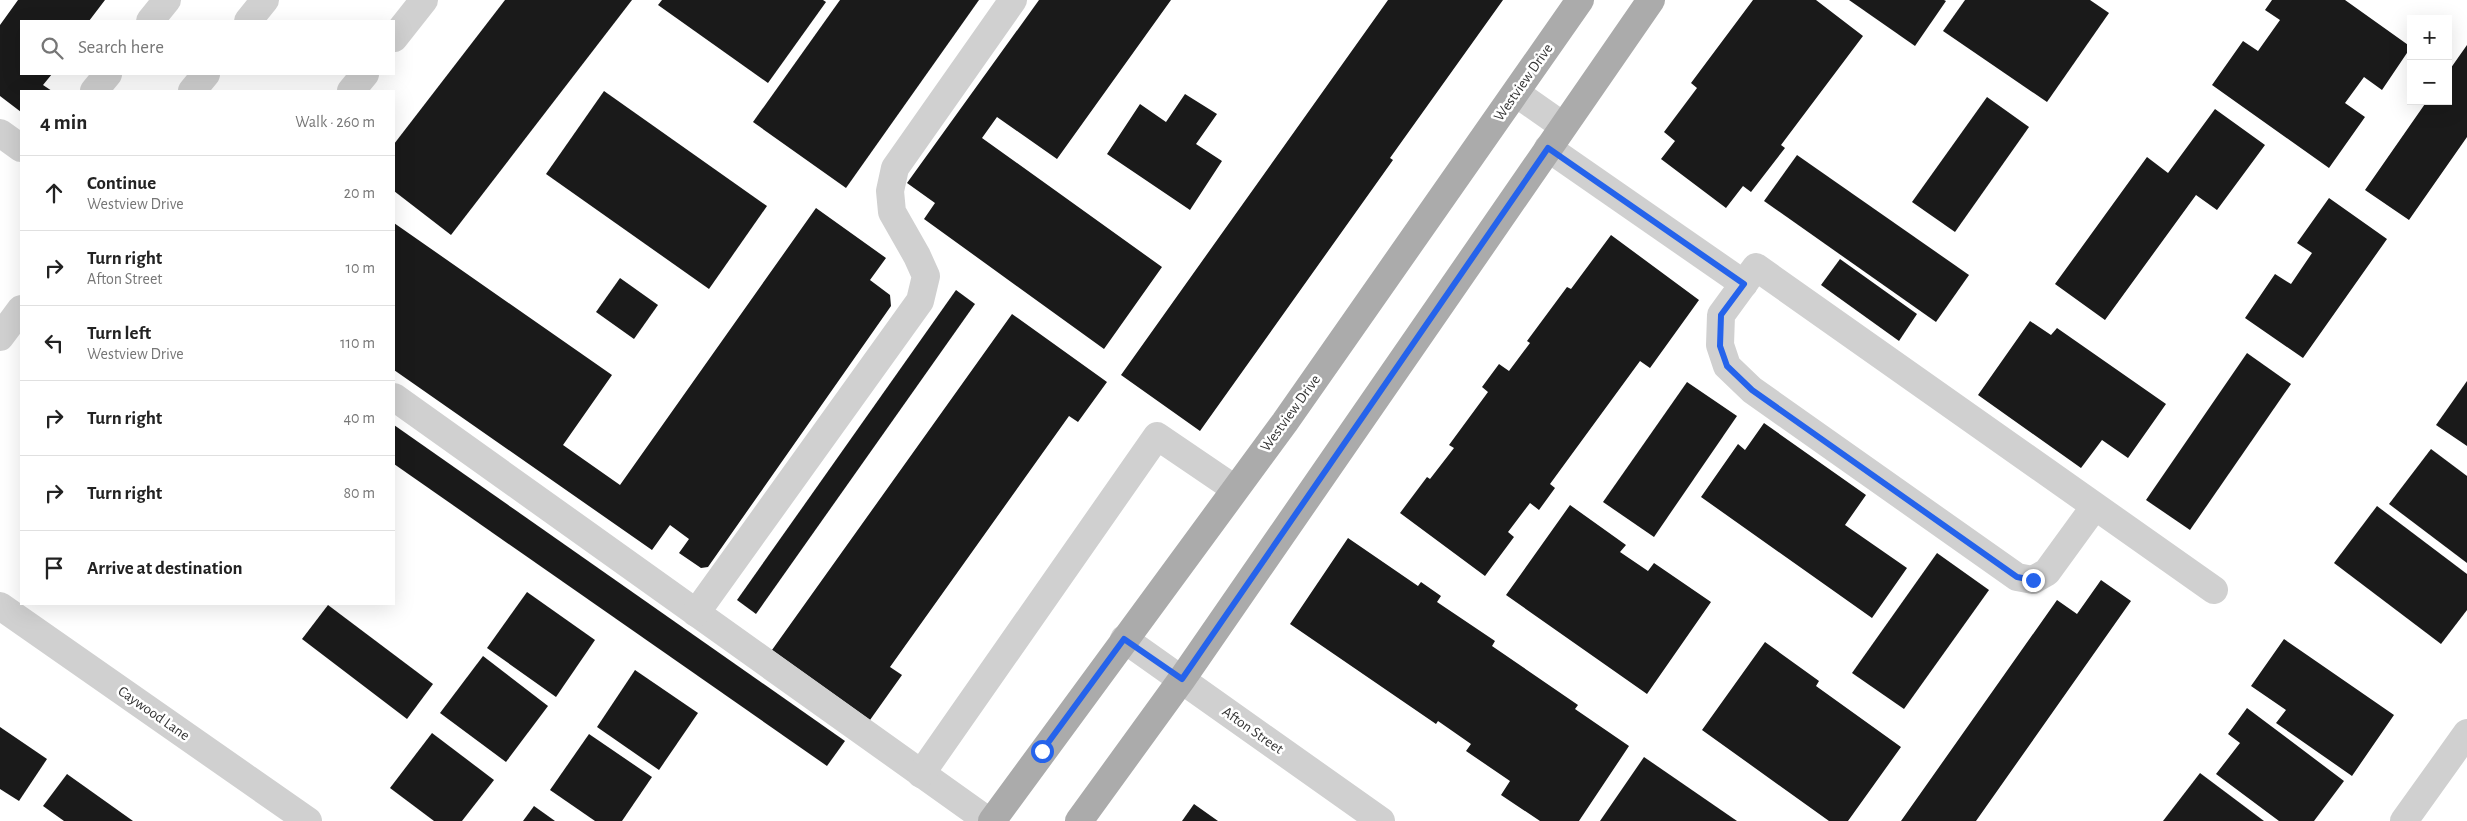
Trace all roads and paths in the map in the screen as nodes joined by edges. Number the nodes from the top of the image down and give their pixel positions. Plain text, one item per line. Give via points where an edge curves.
1 (167, 0) edge
2 (265, 0) edge
3 (424, 0) edge
4 (1013, 0) edge
5 (1580, 0) edge
6 (1651, 0) edge
7 (151, 20) edge
8 (249, 20) edge
9 (395, 37) edge
10 (107, 75) edge
11 (205, 75) edge
12 (364, 75) edge
13 (95, 90) edge
14 (193, 90) edge
15 (352, 90) edge
16 (1516, 93) junction
17 (1563, 126) junction
18 (0, 133) edge
19 (20, 147) edge
20 (1548, 148) junction
21 (1744, 284) junction
22 (20, 310) edge
23 (0, 337) edge
24 (395, 398) edge
25 (1235, 489) junction
26 (2095, 506) junction
27 (2214, 590) dead end
28 (0, 606) edge
29 (696, 613) junction
30 (1124, 639) junction
31 (1182, 679) junction
32 (2467, 733) edge
33 (921, 774) junction
34 (308, 821) edge
35 (988, 821) edge
36 (992, 821) edge
37 (1079, 821) edge
38 (1381, 821) edge
39 (2404, 821) edge

1 - 7 street
2 - 8 street
3 - 9 street
4 - 29 street via 896,168 890,191 892,212 926,276 920,301
5 - 16 main road, Westview Drive
6 - 17 main road
10 - 13 street
11 - 14 street
12 - 15 street
16 - 17 street
16 - 25 main road, Westview Drive
17 - 20 main road
18 - 19 street
20 - 21 street
20 - 31 main road
21 - 26 street via 1756,267
21 - 26 street via 1721,315 1720,346 1727,366 1752,390 2017,577 2033,580 2047,572
22 - 23 street
24 - 29 street
25 - 30 main road, Westview Drive
25 - 33 street via 1157,436
26 - 27 street
28 - 34 street, Caywood Lane
29 - 33 street
30 - 31 street, Afton Street
30 - 36 main road, Westview Drive
31 - 37 main road
31 - 38 street, Afton Street
32 - 39 street
33 - 35 street

